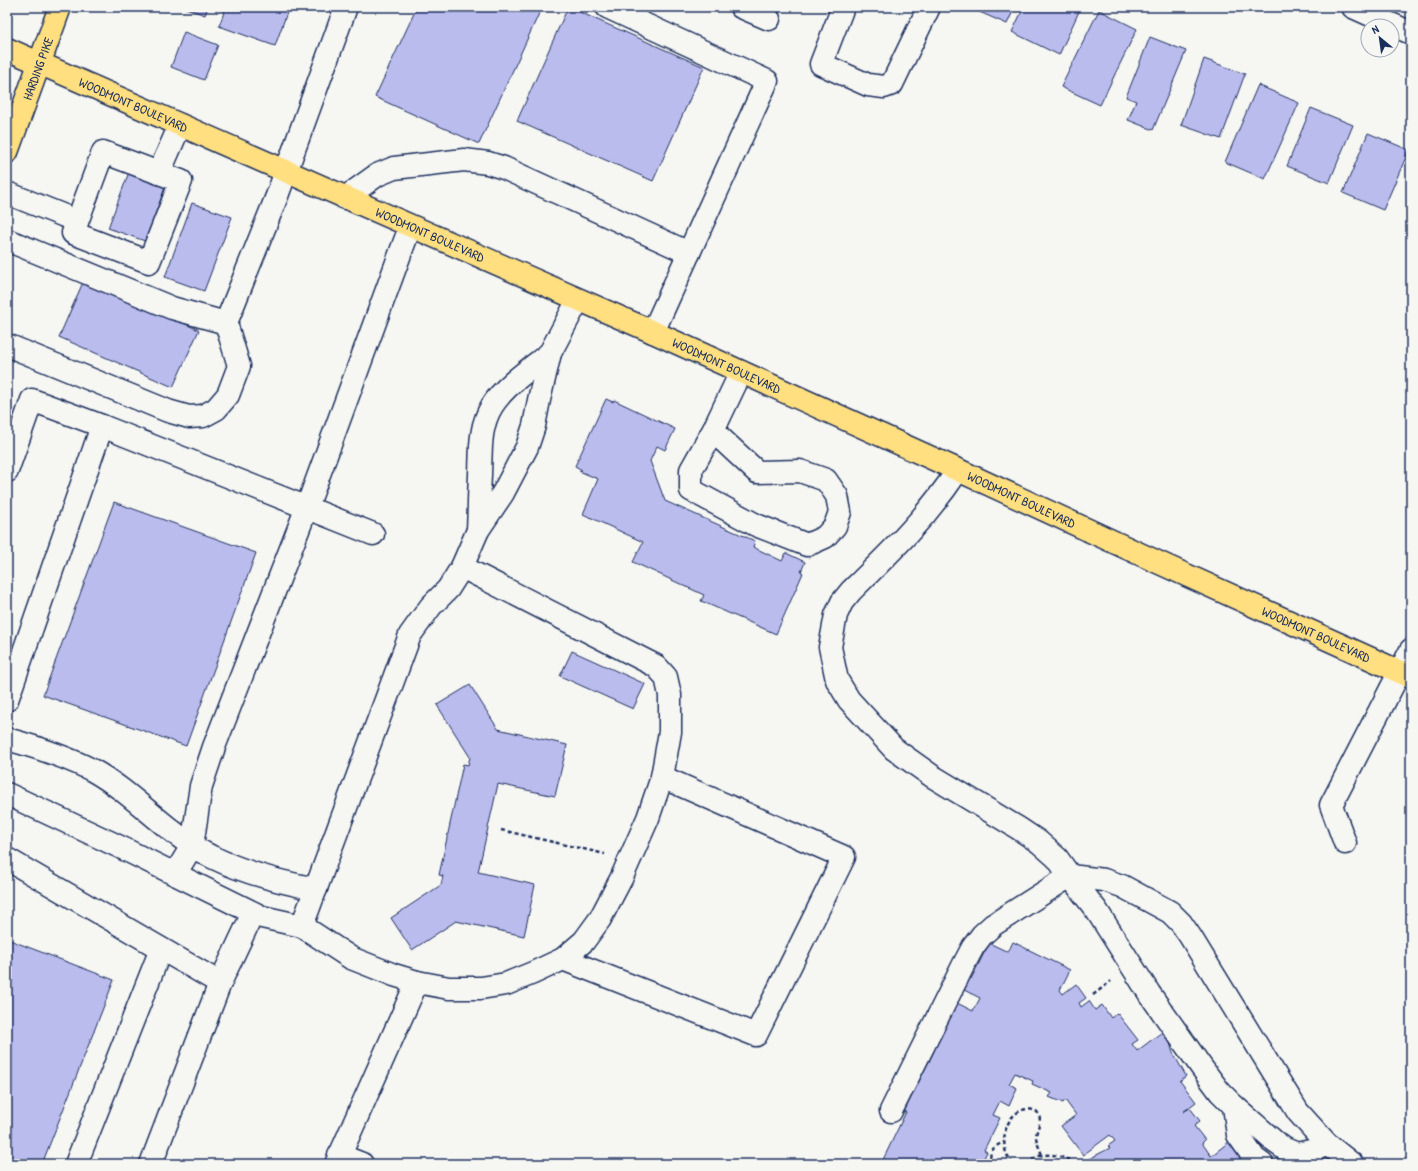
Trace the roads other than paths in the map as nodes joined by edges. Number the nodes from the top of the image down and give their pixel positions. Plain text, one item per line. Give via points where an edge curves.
1 (60, 7) edge
2 (346, 7) edge
3 (607, 7) edge
4 (741, 7) edge
5 (843, 7) edge
6 (929, 7) edge
7 (1353, 7) edge
8 (769, 19) dead end
9 (1411, 33) edge
10 (7, 49) edge
11 (39, 62) junction
12 (180, 125) junction
13 (7, 152) edge
14 (286, 172) junction
15 (160, 173) junction
16 (7, 193) edge
17 (345, 198) junction
18 (77, 221) junction
19 (410, 227) junction
20 (7, 240) edge
21 (689, 253) junction
22 (578, 300) junction
23 (226, 323) junction
24 (653, 332) junction
25 (7, 345) edge
26 (550, 353) junction
27 (740, 372) junction
28 (102, 426) junction
29 (713, 431) junction
30 (958, 470) junction
31 (7, 471) edge
32 (307, 507) junction
33 (478, 530) junction
34 (372, 534) dead end
35 (462, 567) junction
36 (1411, 650) edge
37 (11, 673) edge
38 (1406, 674) edge
39 (7, 700) edge
40 (7, 739) edge
41 (662, 777) junction
42 (7, 794) edge
43 (1345, 843) dead end
44 (192, 846) junction
45 (7, 859) edge
46 (175, 874) junction
47 (1070, 876) junction
48 (316, 890) junction
49 (253, 913) junction
50 (302, 926) junction
51 (160, 948) junction
52 (564, 959) junction
53 (417, 982) junction
54 (220, 983) junction
55 (1234, 1106) junction
56 (891, 1110) dead end
57 (1327, 1144) junction
58 (1288, 1159) edge
59 (337, 1160) edge
60 (76, 1164) edge
61 (152, 1164) edge
62 (362, 1164) edge
63 (1262, 1164) edge
64 (1352, 1164) edge

1 - 11 main road, HARDING PIKE
2 - 14 street
3 - 21 street via 767,81
4 - 8 street
5 - 6 street via 821,64 868,85 884,87 892,84
7 - 9 street
10 - 11 main road, WOODMONT BOULEVARD
11 - 12 main road, WOODMONT BOULEVARD
11 - 13 main road, HARDING PIKE
12 - 14 main road, WOODMONT BOULEVARD
12 - 15 street
14 - 17 main road, WOODMONT BOULEVARD
14 - 23 street
15 - 18 street via 103,152
15 - 18 street via 181,181 149,262 73,233
16 - 18 street
17 - 19 main road, WOODMONT BOULEVARD
17 - 21 street via 377,175 394,168 464,160 488,162
19 - 22 main road, WOODMONT BOULEVARD
19 - 32 street
20 - 23 street via 172,308
21 - 24 street
22 - 24 main road, WOODMONT BOULEVARD
22 - 26 street
23 - 25 street via 239,366 228,395 216,409 203,416 189,417 168,411
24 - 27 main road, WOODMONT BOULEVARD
26 - 33 street via 527,447 503,493
26 - 33 street via 498,398 486,418 480,446
27 - 29 street
27 - 30 main road, WOODMONT BOULEVARD
28 - 31 street via 32,400
28 - 32 street
28 - 37 street
29 - 29 street via 691,470 691,490 756,525 807,545 825,537 835,526 840,512 836,496 826,480 800,471 757,472
30 - 38 main road, WOODMONT BOULEVARD
30 - 47 street via 919,523 842,602 836,615 830,646 837,680 849,700 894,749 932,776 1039,842 1057,858
32 - 34 street
32 - 44 street via 205,771
33 - 35 street
35 - 41 street via 656,666 666,677 670,695 670,732
35 - 48 street via 448,589 431,606 410,635
36 - 38 street
37 - 39 street
38 - 43 street via 1331,805
40 - 44 street via 69,759 93,771
41 - 52 street via 630,860 600,919 584,941
41 - 52 street via 844,857 756,1035
42 - 46 street
44 - 46 street
44 - 48 street via 250,874
45 - 51 street
46 - 49 street
47 - 55 street via 1097,911 1149,993 1202,1068
47 - 56 street via 993,925 982,935 964,964
47 - 57 street via 1117,884 1170,912 1181,923 1290,1100 1313,1131
48 - 50 street
49 - 50 street
49 - 54 street
50 - 53 street via 351,958
51 - 54 street
51 - 60 street
52 - 53 street via 506,984 481,988 448,988
53 - 59 street
54 - 61 street
55 - 58 street via 1285,1149
55 - 63 street via 1238,1135
57 - 58 street
57 - 64 street
59 - 62 street

